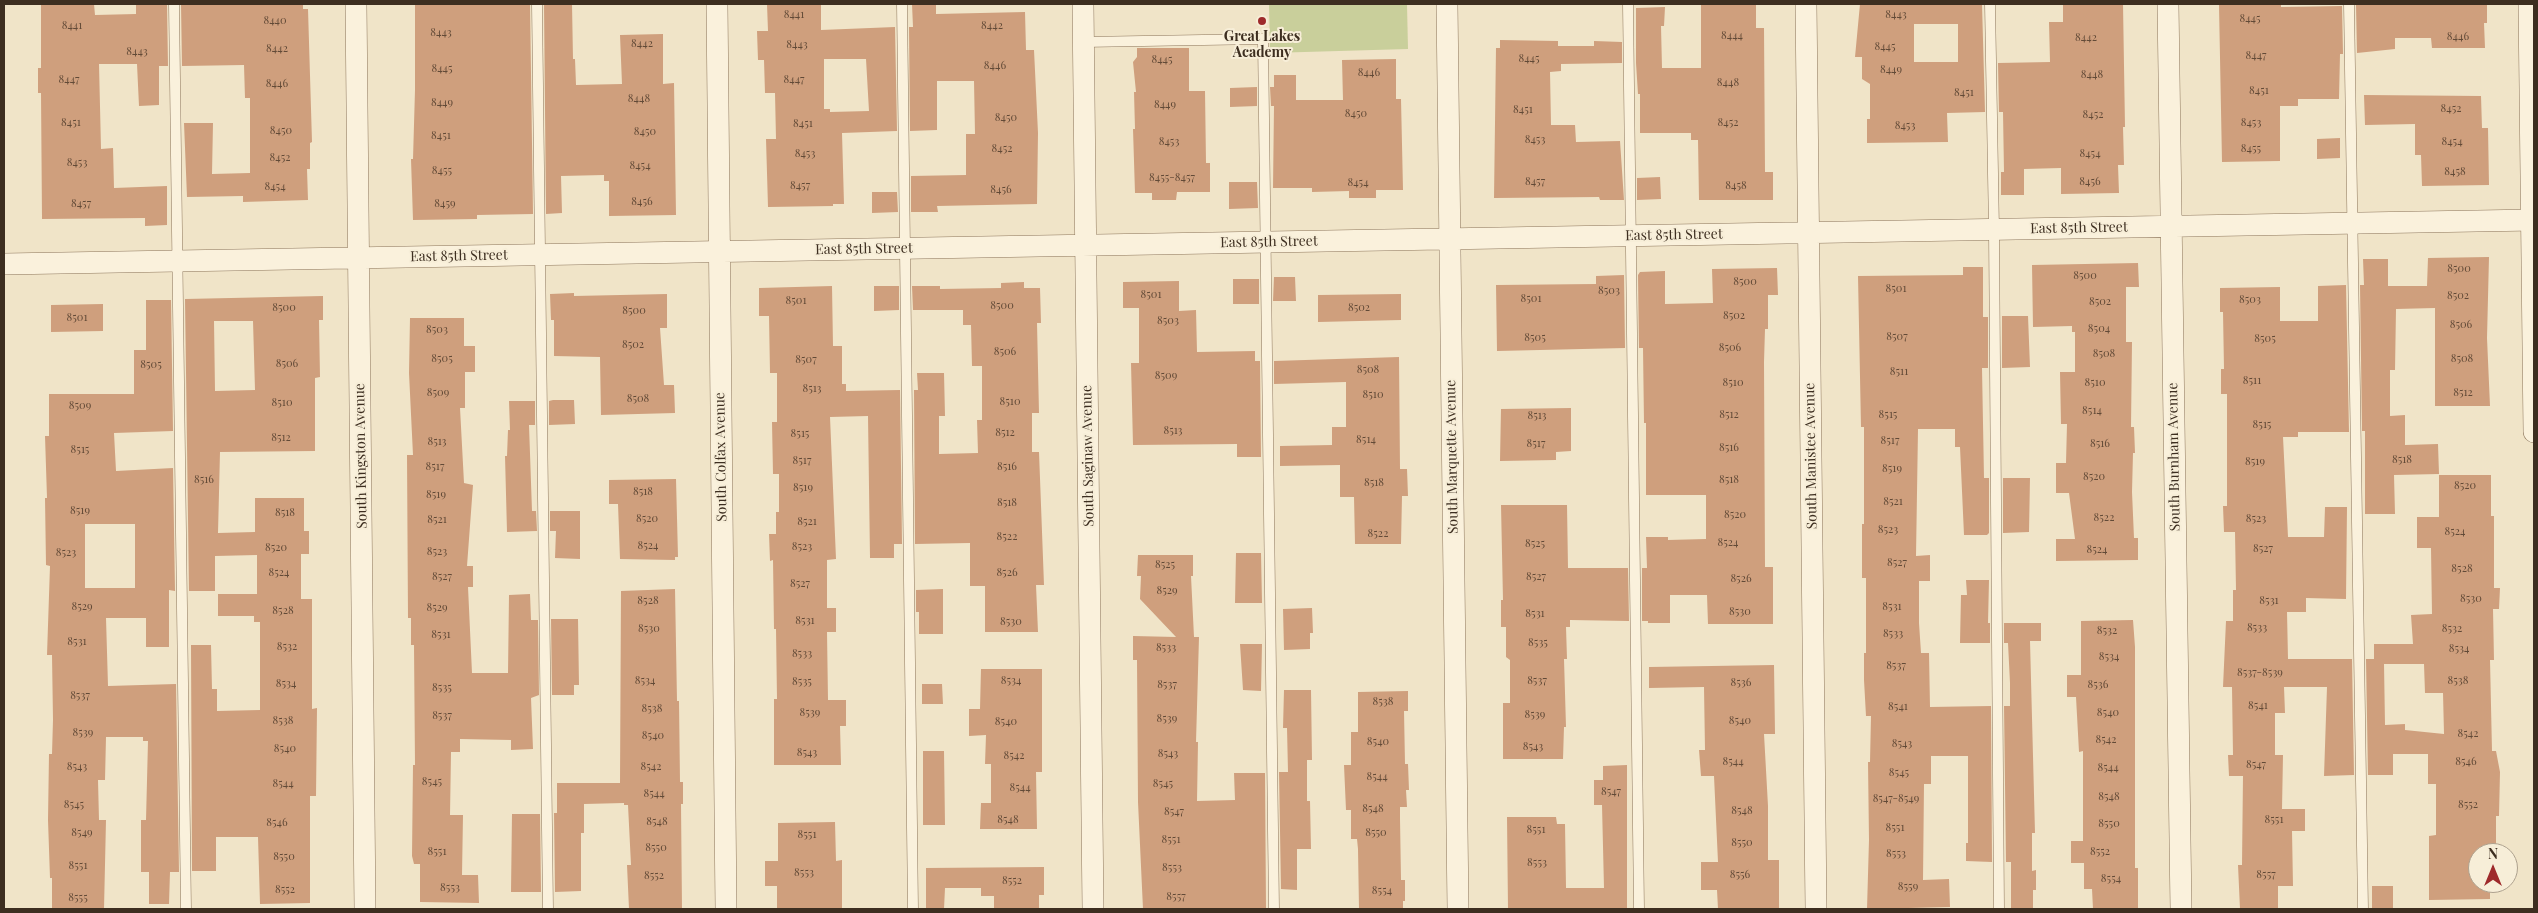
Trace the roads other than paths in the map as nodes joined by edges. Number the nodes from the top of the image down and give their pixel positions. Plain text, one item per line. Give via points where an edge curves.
1 (174, 4) edge
2 (356, 4) edge
3 (537, 4) edge
4 (717, 4) edge
5 (902, 4) edge
6 (1083, 4) edge
7 (1447, 4) edge
8 (1628, 4) edge
9 (1806, 4) edge
10 (1990, 4) edge
11 (2168, 4) edge
12 (2349, 4) edge
13 (2529, 4) edge
14 (1083, 42) junction
15 (2533, 220) edge
16 (2353, 224) junction
17 (2170, 227) junction
18 (1994, 230) junction
19 (1808, 233) junction
20 (1631, 236) junction
21 (1450, 239) junction
22 (1267, 242) junction
23 (1085, 245) junction
24 (905, 249) junction
25 (719, 252) junction
26 (540, 255) junction
27 (359, 258) junction
28 (177, 261) junction
29 (4, 264) edge
30 (2534, 432) edge
31 (186, 909) edge
32 (365, 909) edge
33 (548, 909) edge
34 (726, 909) edge
35 (913, 909) edge
36 (1093, 909) edge
37 (1274, 909) edge
38 (1458, 909) edge
39 (1639, 909) edge
40 (1816, 909) edge
41 (1999, 909) edge
42 (2181, 909) edge
43 (2363, 909) edge

1 - 28 lane
2 - 27 street, South Kingston Avenue
3 - 26 lane
4 - 25 street, South Colfax Avenue
5 - 24 lane
6 - 14 street, South Saginaw Avenue
7 - 21 street, South Marquette Avenue
8 - 20 lane
9 - 19 street, South Manistee Avenue
10 - 18 lane
11 - 17 street, South Burnham Avenue
12 - 16 lane
13 - 15 street
14 - 22 lane via 1264,39
14 - 23 street, South Saginaw Avenue
15 - 16 street, East 85th Street
15 - 30 street
16 - 17 street, East 85th Street
16 - 43 lane
17 - 18 street, East 85th Street
17 - 42 street, South Burnham Avenue
18 - 19 street, East 85th Street
18 - 41 lane
19 - 20 street, East 85th Street
19 - 40 street, South Manistee Avenue
20 - 21 street, East 85th Street
20 - 39 lane
21 - 22 street, East 85th Street
21 - 38 street, South Marquette Avenue
22 - 23 street, East 85th Street
22 - 37 lane
23 - 24 street, East 85th Street
23 - 36 street, South Saginaw Avenue
24 - 25 street, East 85th Street
24 - 35 lane
25 - 26 street, East 85th Street
25 - 34 street, South Colfax Avenue
26 - 27 street, East 85th Street
26 - 33 lane
27 - 28 street, East 85th Street
27 - 32 street, South Kingston Avenue
28 - 29 street, East 85th Street
28 - 31 lane

